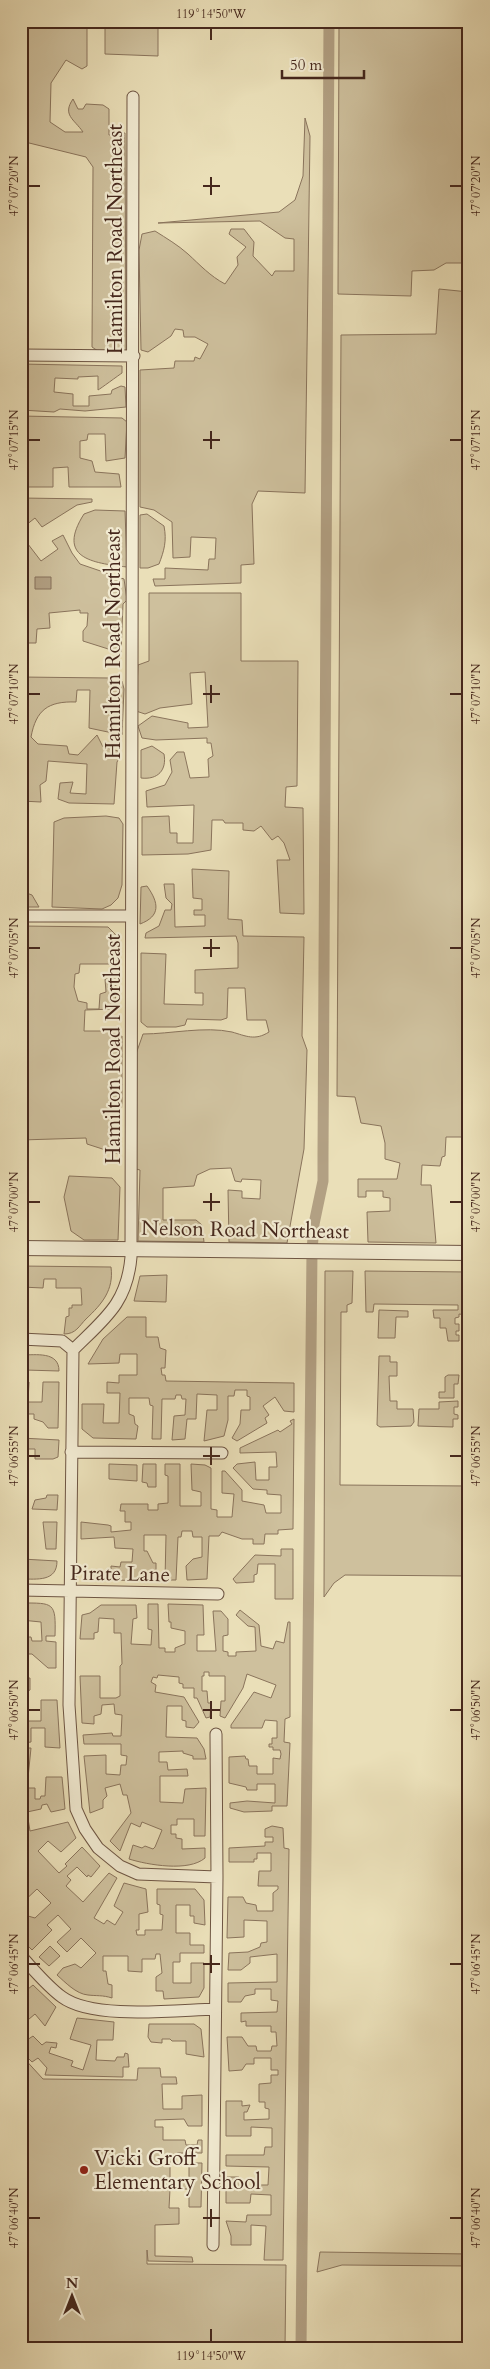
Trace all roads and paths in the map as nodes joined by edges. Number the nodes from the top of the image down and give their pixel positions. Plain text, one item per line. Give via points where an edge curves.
1 (133, 97) dead end
2 (21, 355) edge
3 (134, 356) junction
4 (21, 916) edge
5 (131, 916) junction
6 (21, 1248) edge
7 (131, 1249) junction
8 (469, 1253) edge
9 (21, 1339) edge
10 (73, 1350) junction
11 (71, 1452) junction
12 (222, 1452) dead end
13 (21, 1590) edge
14 (71, 1592) junction
15 (218, 1594) dead end
16 (216, 1734) dead end
17 (217, 1877) junction
18 (21, 1956) edge
19 (215, 2010) junction
20 (213, 2245) dead end

1 - 3 street, Hamilton Road Northeast
2 - 3 street
3 - 5 street, Hamilton Road Northeast
4 - 5 street
5 - 7 street, Hamilton Road Northeast
6 - 7 street, Nelson Road Northeast
7 - 8 street, Nelson Road Northeast
7 - 10 street, Hamilton Road Northeast via 130,1275 124,1293 112,1311
9 - 10 street via 62,1341
10 - 11 street
11 - 12 street
11 - 14 street
13 - 14 street, Pirate Lane
14 - 15 street, Pirate Lane
14 - 17 street via 69,1705 76,1809 85,1829 98,1848 115,1863 138,1874
16 - 17 street
17 - 19 street
18 - 19 street via 63,1998 85,2008
19 - 20 street

